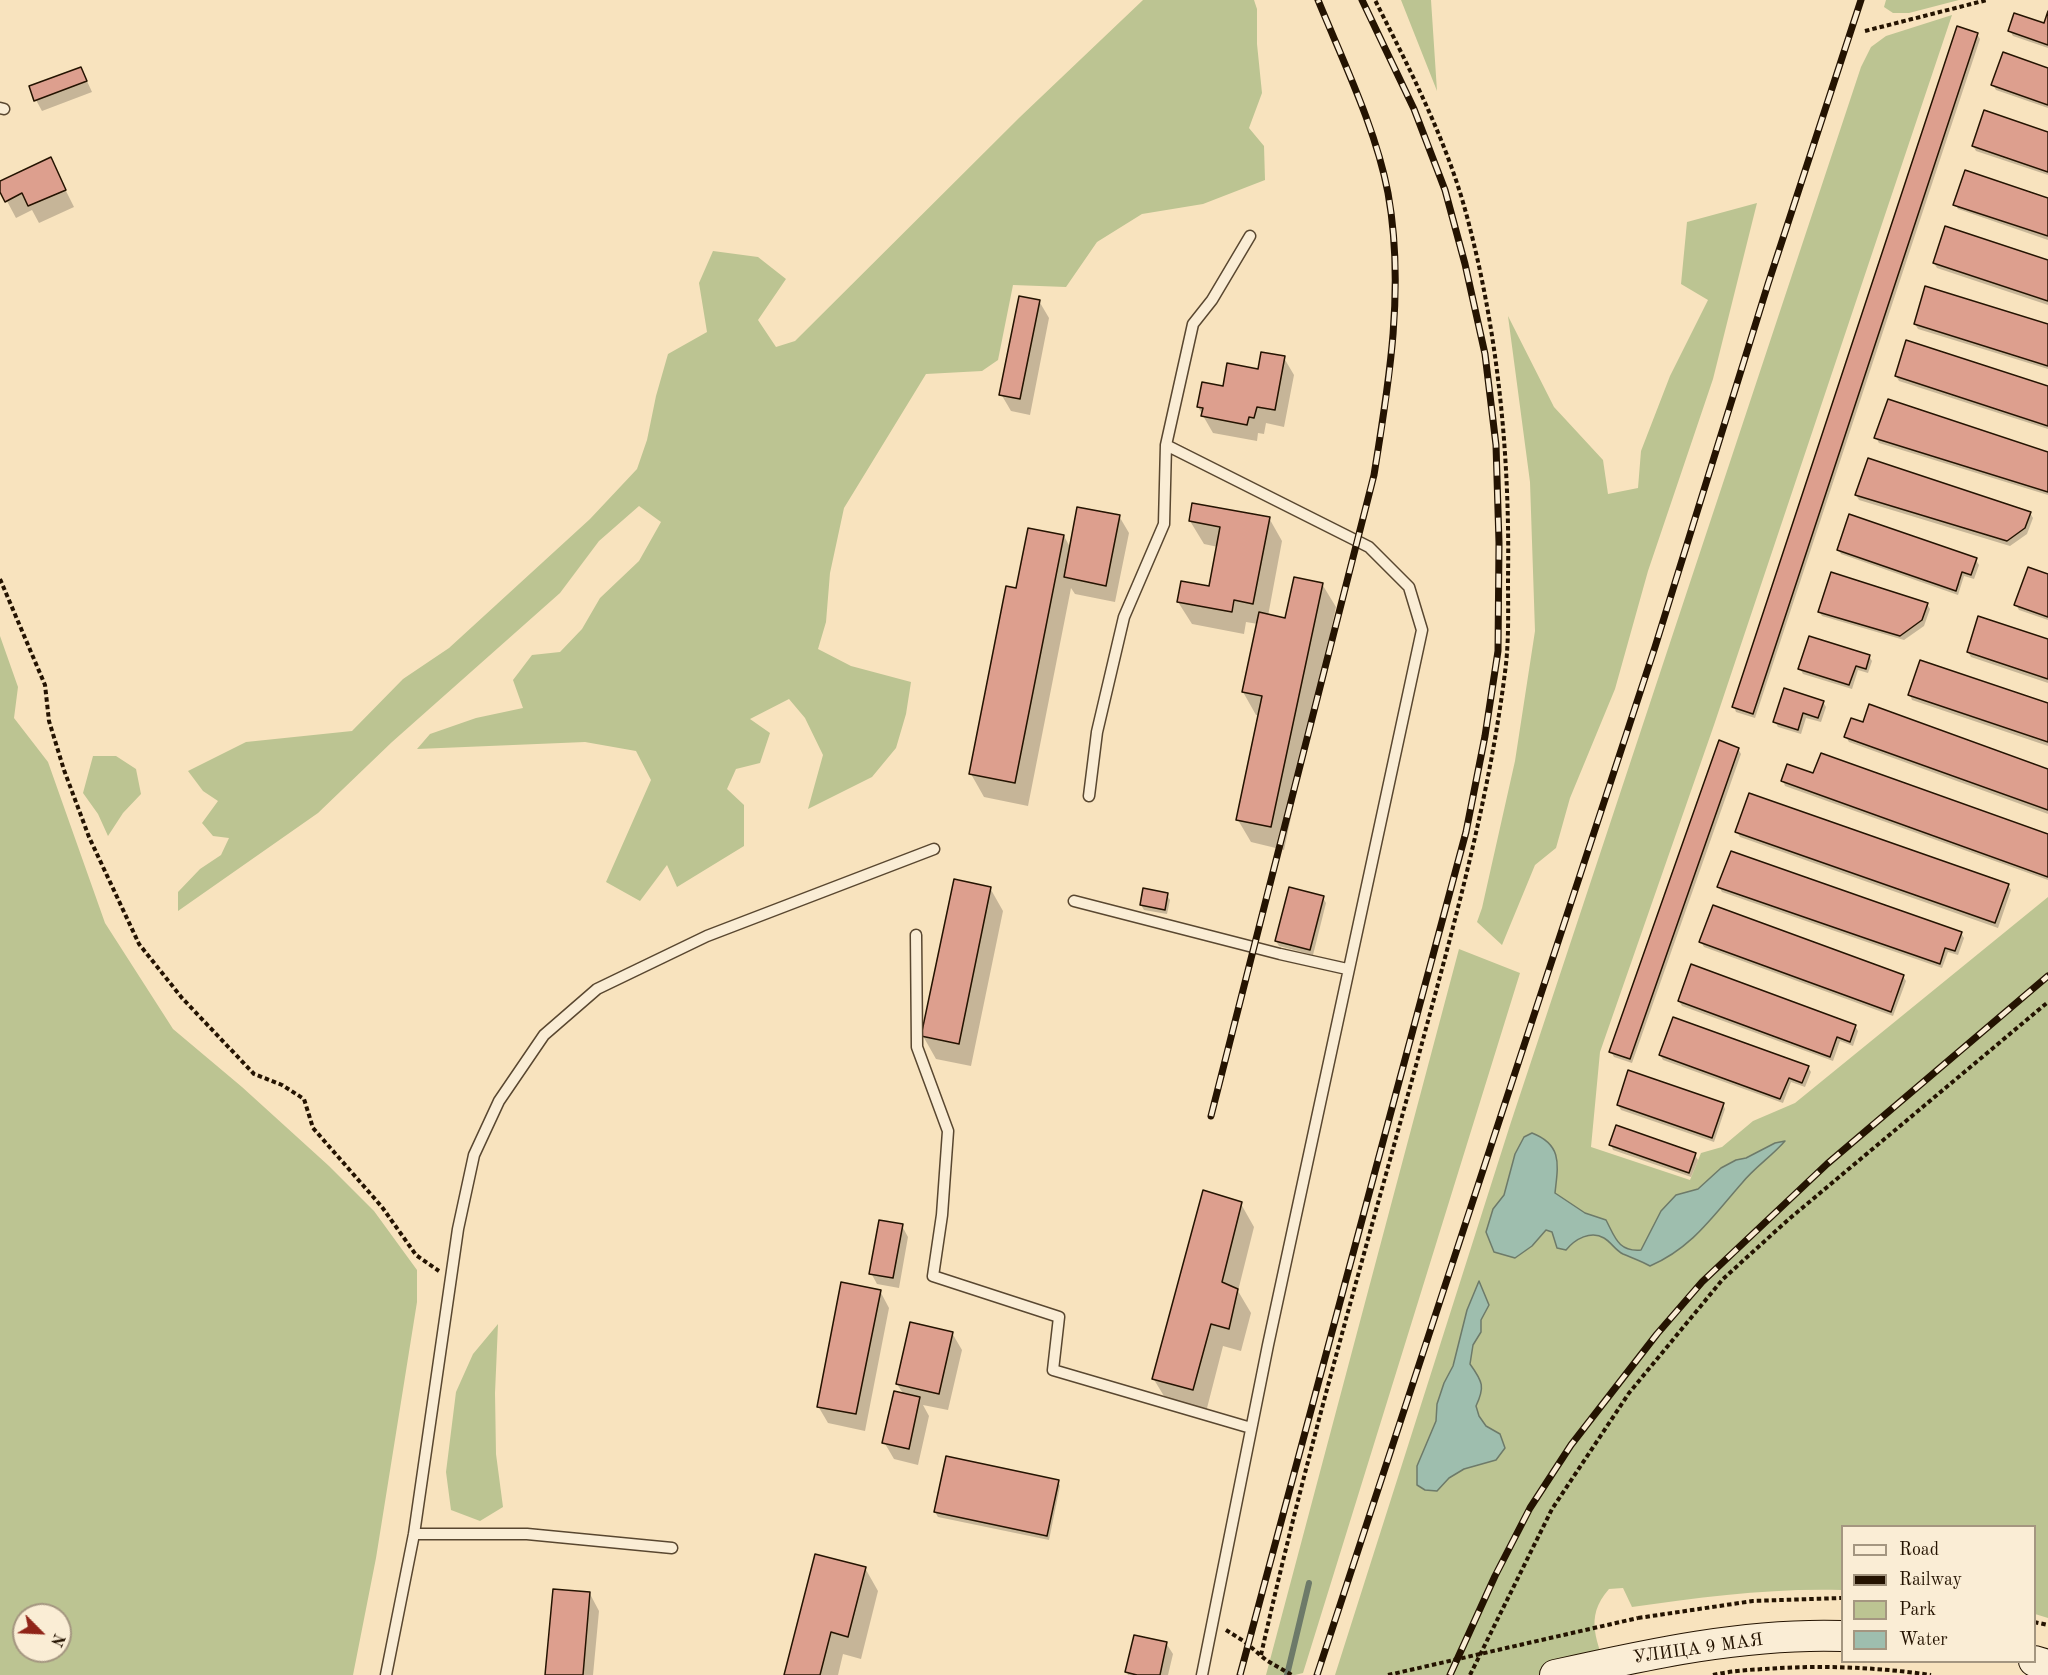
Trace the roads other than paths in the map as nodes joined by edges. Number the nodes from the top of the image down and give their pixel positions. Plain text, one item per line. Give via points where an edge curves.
1 (1250, 236) dead end
2 (1166, 445) junction
3 (1089, 796) dead end
4 (934, 849) dead end
5 (1074, 901) dead end
6 (916, 935) dead end
7 (1347, 969) junction
8 (1251, 1428) junction
9 (414, 1534) junction
10 (672, 1548) dead end
11 (1841, 1635) edge
12 (386, 1675) edge
13 (1202, 1675) edge
14 (1555, 1675) edge

1 - 2 lane via 1193,324
2 - 3 lane via 1164,524 1124,617 1097,732
2 - 7 lane via 1369,547 1409,587 1422,630
4 - 9 lane via 707,936 597,989 544,1035 498,1101 474,1155 458,1229
5 - 7 lane
6 - 8 lane via 916,1047 948,1131 933,1276 1059,1317 1053,1370
7 - 8 lane
8 - 13 lane
9 - 10 lane via 527,1534
9 - 12 lane
11 - 14 main road, УЛИЦА 9 МАЯ via 1764,1638 1644,1655

